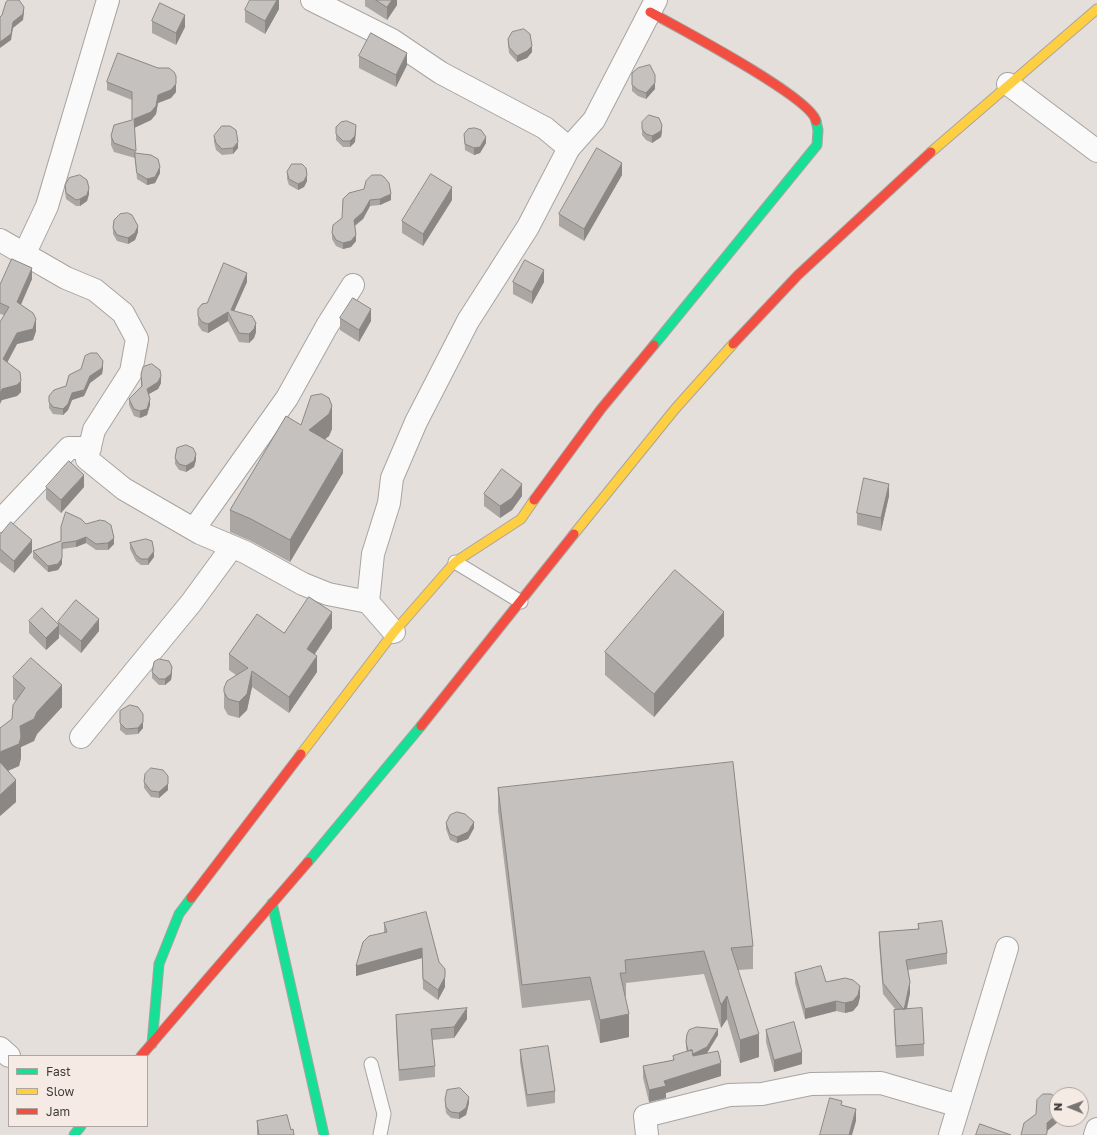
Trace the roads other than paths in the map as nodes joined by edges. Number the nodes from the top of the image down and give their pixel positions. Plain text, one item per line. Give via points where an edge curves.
1 (108, 0) edge
2 (312, 0) edge
3 (653, 6) edge
4 (1097, 9) edge
5 (1008, 84) junction
6 (569, 148) junction
7 (1097, 151) edge
8 (0, 240) edge
9 (24, 255) junction
10 (353, 285) dead end
11 (90, 448) junction
12 (0, 522) edge
13 (194, 529) junction
14 (232, 547) junction
15 (455, 562) junction
16 (368, 602) junction
17 (521, 602) junction
18 (394, 632) junction
19 (81, 737) dead end
20 (272, 902) junction
21 (1007, 948) dead end
22 (152, 1044) junction
23 (0, 1048) edge
24 (8, 1055) edge
25 (142, 1055) edge
26 (371, 1064) dead end
27 (959, 1106) junction
28 (80, 1127) edge
29 (1097, 1129) edge
30 (74, 1135) edge
31 (324, 1135) edge
32 (380, 1135) edge
33 (647, 1135) edge
34 (950, 1135) edge
35 (1095, 1135) edge

1 - 9 street via 47,206
2 - 6 street via 392,40 441,73 545,128
3 - 6 street via 594,120
3 - 15 street via 711,46 795,98 815,116 818,130 817,145 600,409 521,519
4 - 5 street
5 - 7 street
5 - 17 street via 907,173 792,281 713,366
6 - 16 street via 528,227 468,321 416,422 392,478 389,503 373,554
8 - 9 street
9 - 11 street via 66,278 95,290 123,313 137,339 131,372 94,430
10 - 13 street via 287,398
11 - 12 street via 69,448
11 - 13 street via 87,459 124,489
13 - 14 street
14 - 16 street via 303,584 328,594
14 - 19 street via 191,602
15 - 17 lane
15 - 18 street
16 - 18 street
17 - 20 street
18 - 22 street via 179,914 159,964
20 - 22 street
20 - 31 street
21 - 27 street
22 - 25 street
23 - 24 street
26 - 32 lane via 384,1114
27 - 33 street via 881,1083 811,1084 762,1094 729,1094 645,1116
27 - 34 street
28 - 30 street
29 - 35 street

